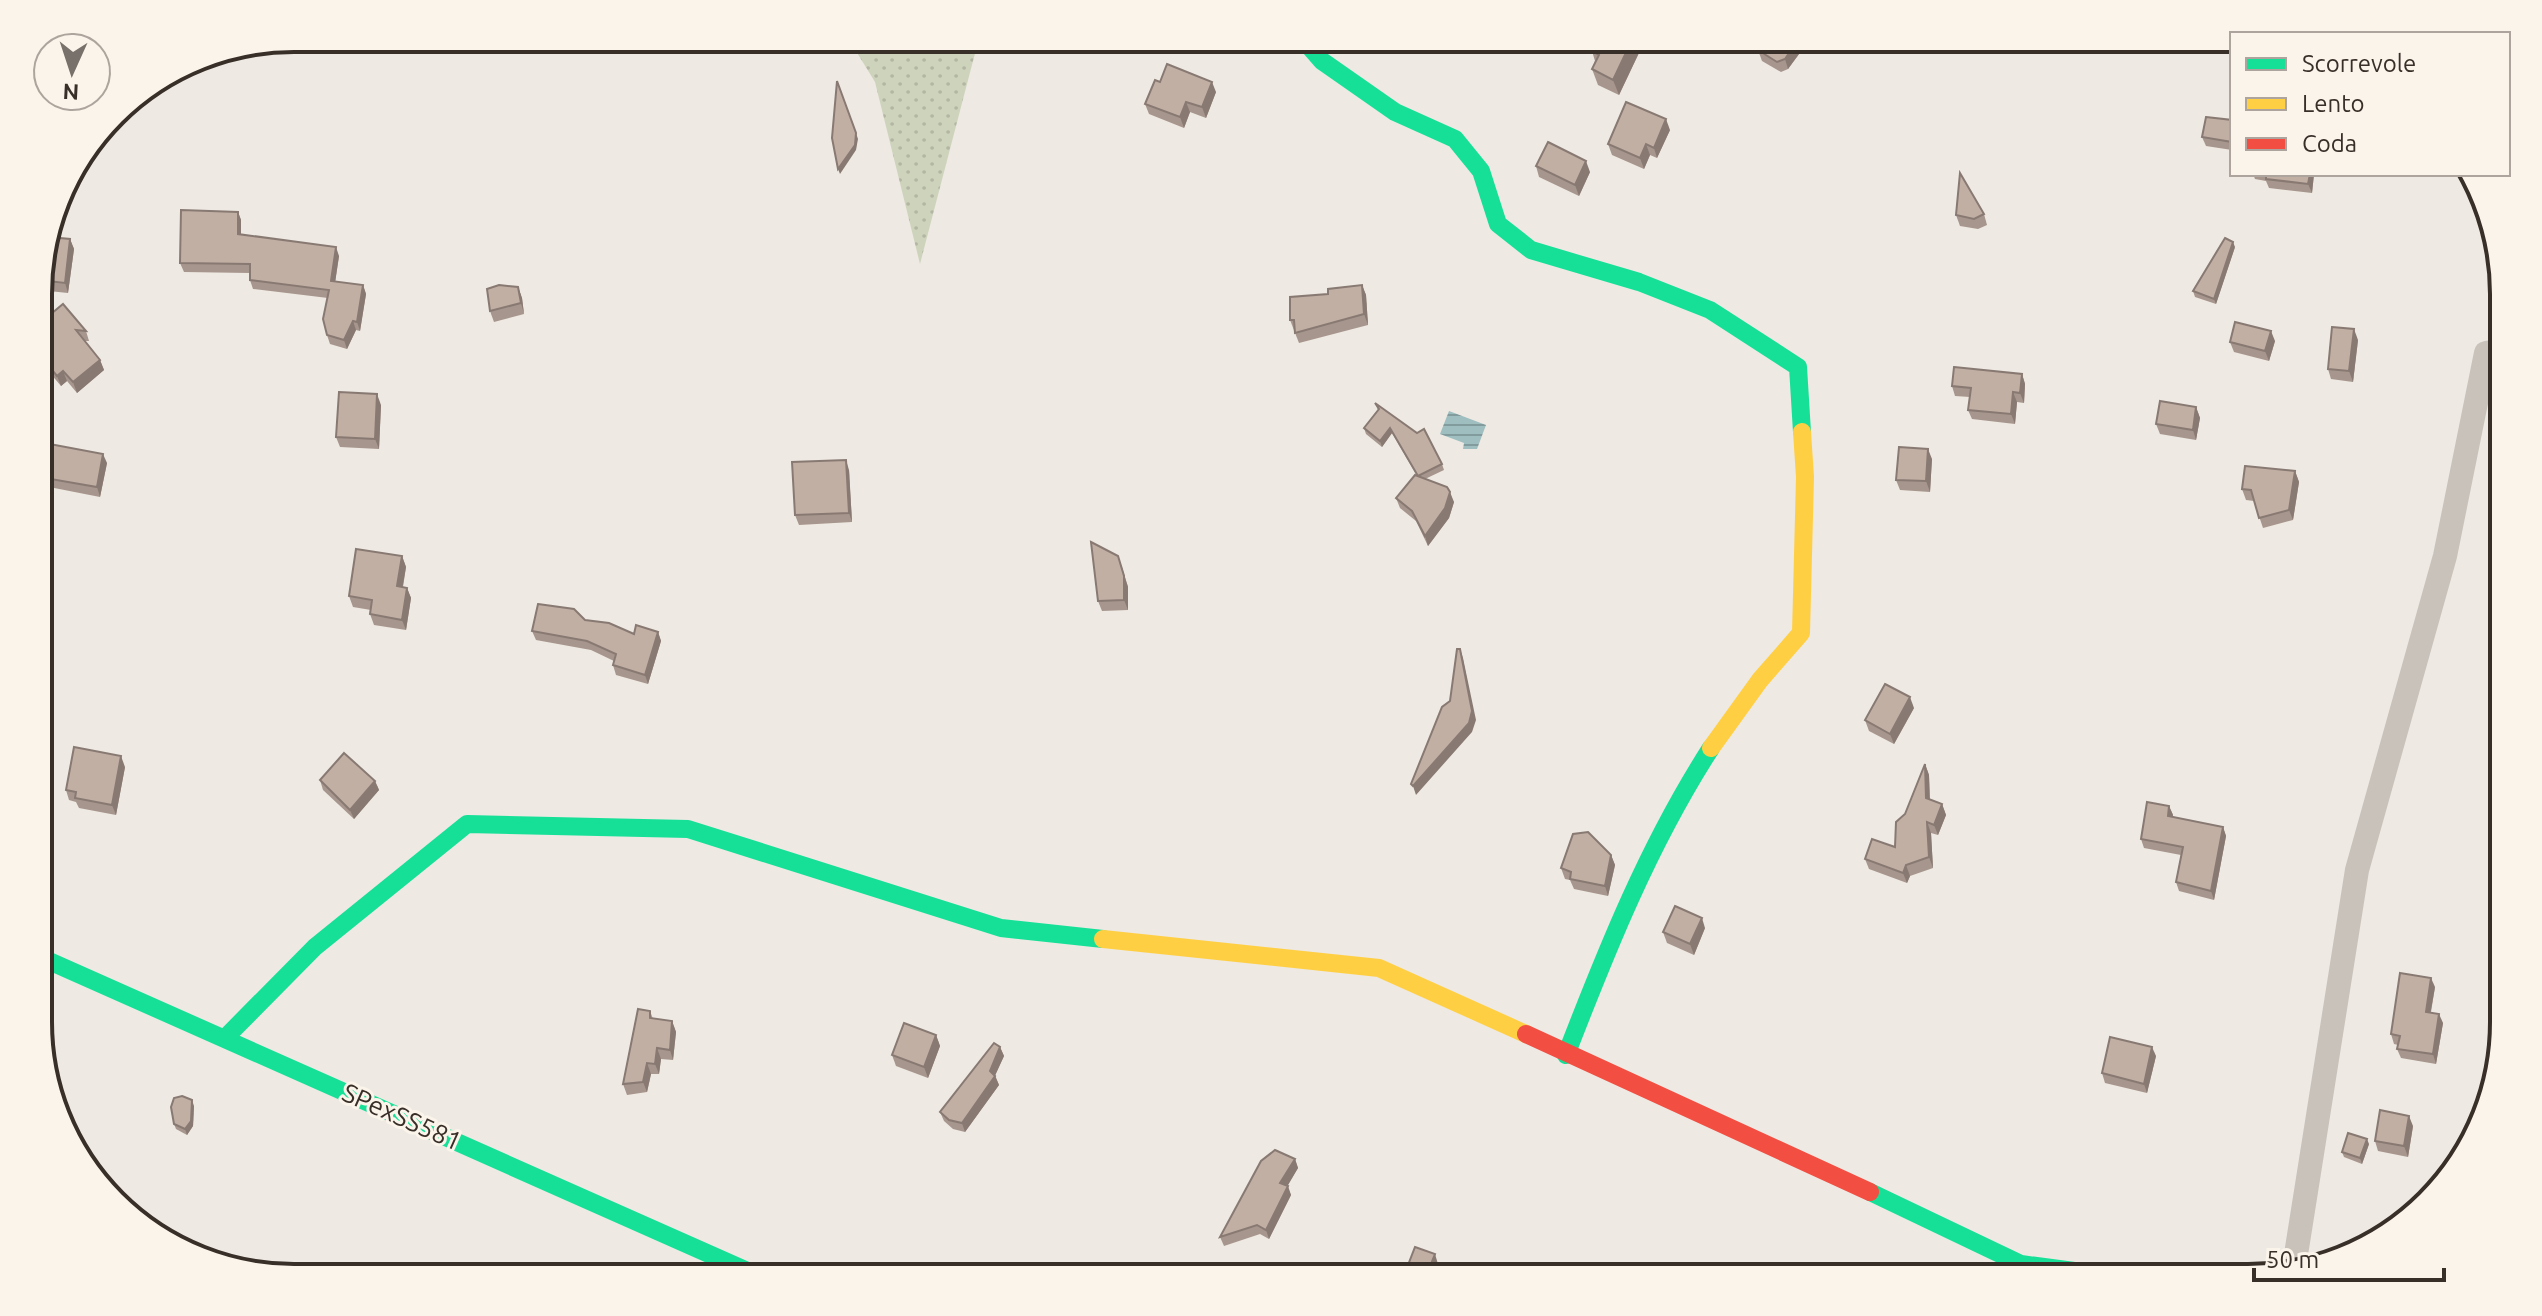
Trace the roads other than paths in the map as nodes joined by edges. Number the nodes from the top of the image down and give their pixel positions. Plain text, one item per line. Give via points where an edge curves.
1 (1315, 52) edge
2 (2490, 352) edge
3 (52, 962) edge
4 (225, 1038) junction
5 (1566, 1055) junction
6 (2295, 1259) edge
7 (2019, 1263) edge
8 (731, 1264) edge

1 - 5 street via 1395,112 1455,139 1481,171 1498,224 1531,250 1710,310 1798,367 1805,477 1801,633 1758,677 1719,734 1640,870
2 - 6 street via 2445,556 2357,870
3 - 4 street, SPexSS581
4 - 5 street via 315,947 467,824 688,829 1001,928 1379,968
4 - 8 street, SPexSS581
5 - 7 street via 1721,1121

